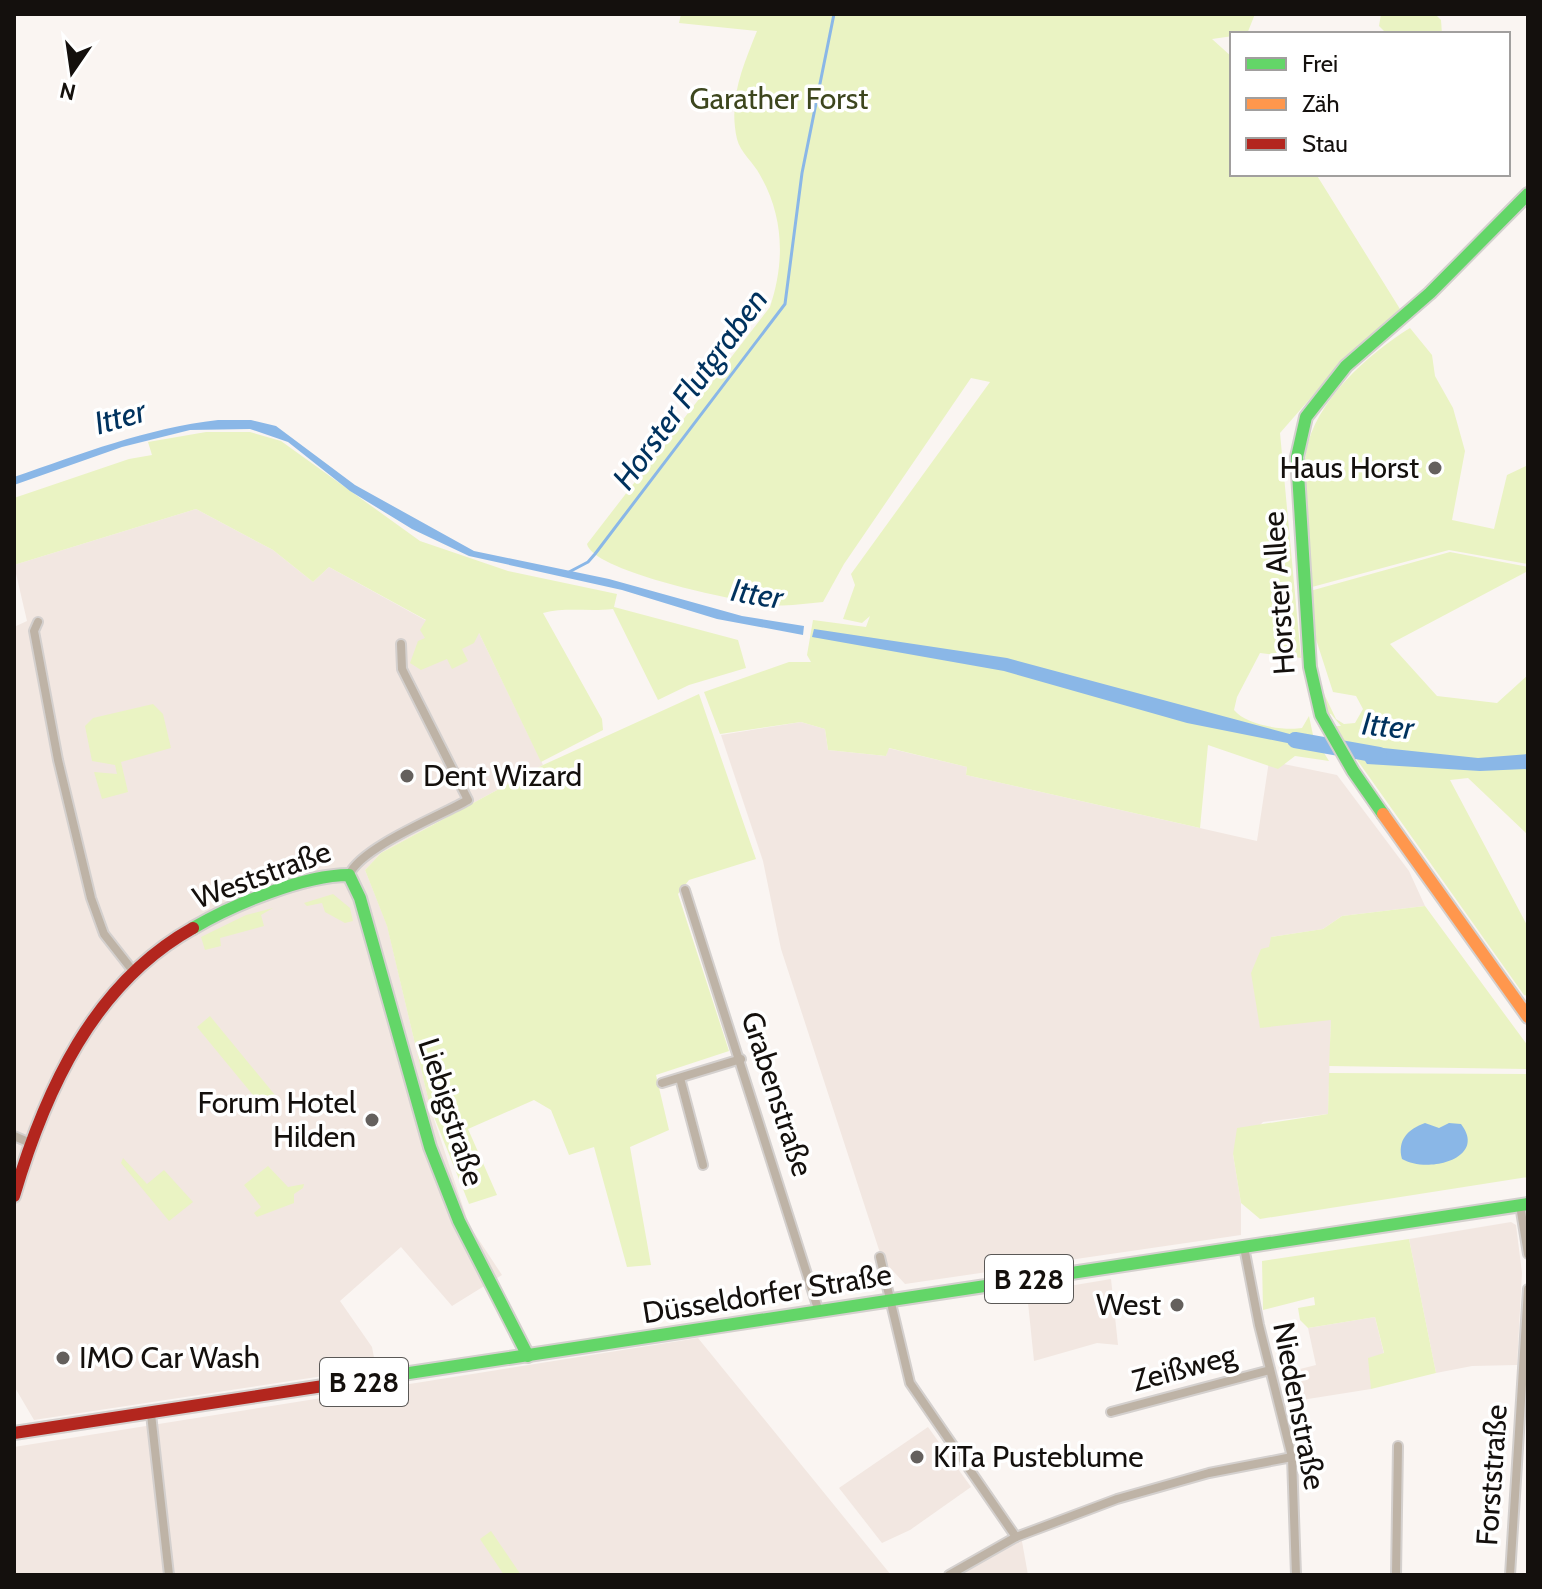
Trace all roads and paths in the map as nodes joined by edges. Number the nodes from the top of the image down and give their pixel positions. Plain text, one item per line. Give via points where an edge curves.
1 (1528, 194) edge
2 (38, 622) dead end
3 (401, 644) dead end
4 (349, 875) junction
5 (685, 890) dead end
6 (133, 971) junction
7 (1528, 1017) edge
8 (741, 1059) junction
9 (680, 1078) junction
10 (662, 1083) dead end
11 (14, 1136) edge
12 (28, 1142) junction
13 (703, 1165) dead end
14 (14, 1196) edge
15 (1524, 1204) edge
16 (1244, 1247) junction
17 (1528, 1254) edge
18 (880, 1257) dead end
19 (1528, 1289) edge
20 (893, 1300) junction
21 (819, 1313) junction
22 (528, 1356) junction
23 (1270, 1370) junction
24 (1525, 1379) edge
25 (1111, 1412) dead end
26 (151, 1414) junction
27 (14, 1433) edge
28 (1398, 1446) dead end
29 (1292, 1457) junction
30 (1016, 1537) junction
31 (169, 1575) edge
32 (949, 1575) edge
33 (1296, 1575) edge
34 (1396, 1575) edge
35 (1510, 1575) edge

1 - 7 street, Horster Allee via 1430,293 1346,366 1316,401 1299,434 1298,513 1313,695 1348,764
2 - 6 street via 34,631 52,727 91,898 104,934
3 - 4 street, Weststraße via 402,669 468,800 370,853
4 - 6 street, Weststraße via 249,901 187,931
4 - 22 street, Liebigstraße via 430,1147 459,1221
5 - 8 street, Grabenstraße
6 - 12 street, Weststraße via 73,1046 44,1098
8 - 9 street
8 - 21 street, Grabenstraße
9 - 10 street
9 - 13 street
11 - 12 street
12 - 14 street, Weststraße
15 - 16 street, Düsseldorfer Straße / B 228
15 - 17 street
16 - 20 street, Düsseldorfer Straße / B 228
16 - 23 street, Niedenstraße
18 - 20 street
19 - 24 street, Forststraße
20 - 21 street, Düsseldorfer Straße / B 228
20 - 30 street via 910,1383
21 - 22 street, Düsseldorfer Straße / B 228
22 - 26 street, Düsseldorfer Straße / B 228
23 - 25 street, Zeißweg
23 - 29 street, Niedenstraße
24 - 35 street, Forststraße
26 - 27 street, Düsseldorfer Straße / B 228
26 - 31 street
28 - 34 street
29 - 30 street via 1144,1491
29 - 33 street, Niedenstraße
30 - 32 street

